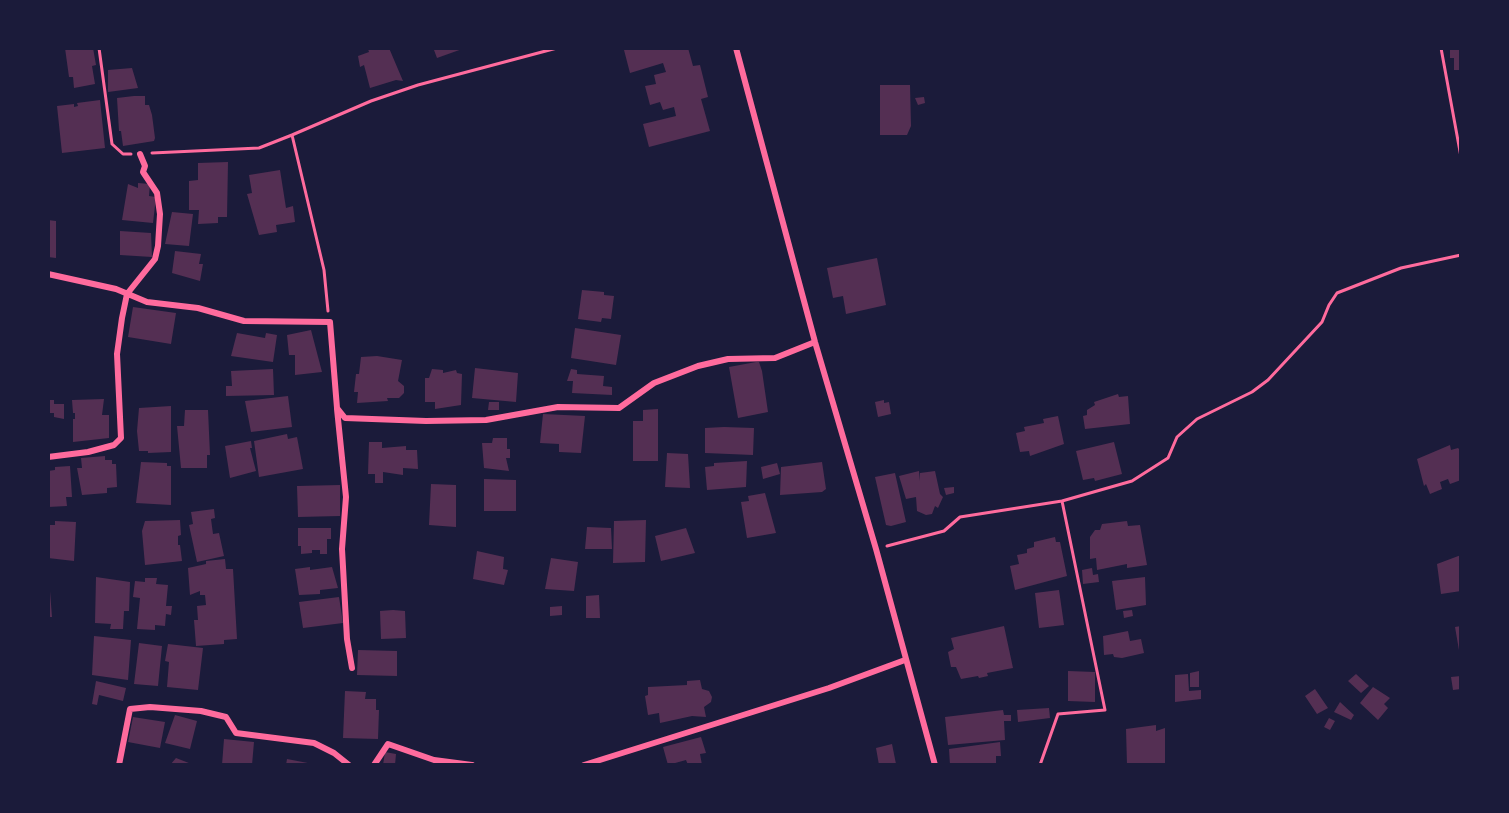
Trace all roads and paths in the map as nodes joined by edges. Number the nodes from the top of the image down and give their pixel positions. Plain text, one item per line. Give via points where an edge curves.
1 (99, 48) edge
2 (557, 48) edge
3 (736, 48) edge
4 (1441, 48) edge
5 (292, 135) junction
6 (140, 153) junction
7 (1461, 157) edge
8 (1461, 255) edge
9 (48, 274) edge
10 (128, 294) junction
11 (330, 322) junction
12 (815, 342) junction
13 (337, 408) junction
14 (48, 457) edge
15 (1062, 501) junction
16 (876, 549) junction
17 (905, 660) junction
18 (352, 669) dead end
19 (119, 765) edge
20 (349, 765) edge
21 (374, 765) edge
22 (472, 765) edge
23 (584, 765) edge
24 (934, 765) edge
25 (1040, 765) edge

1 - 6 path via 112,144 123,154
2 - 5 path via 418,85
3 - 12 street
4 - 7 path
5 - 6 path via 259,148
5 - 11 path via 324,270
6 - 10 street via 145,165 143,172 157,193 158,246 155,259
8 - 15 path via 1401,268 1337,293 1322,322 1268,380 1197,419 1177,437 1168,458 1132,481
9 - 10 street
10 - 11 street via 147,302 198,308 244,321
10 - 14 street via 117,354 121,438 114,445 88,452
11 - 13 street
12 - 13 street via 775,358 728,359 698,366 654,383 619,408 558,407 486,420 426,421 345,418
12 - 16 street
13 - 18 street via 346,497 342,549
15 - 16 path via 960,517 944,531
15 - 25 path via 1105,710 1058,714
16 - 17 street
17 - 23 street
17 - 24 street
19 - 20 street via 130,709 150,706 226,717 236,733 314,743
21 - 22 street via 388,744 434,760

